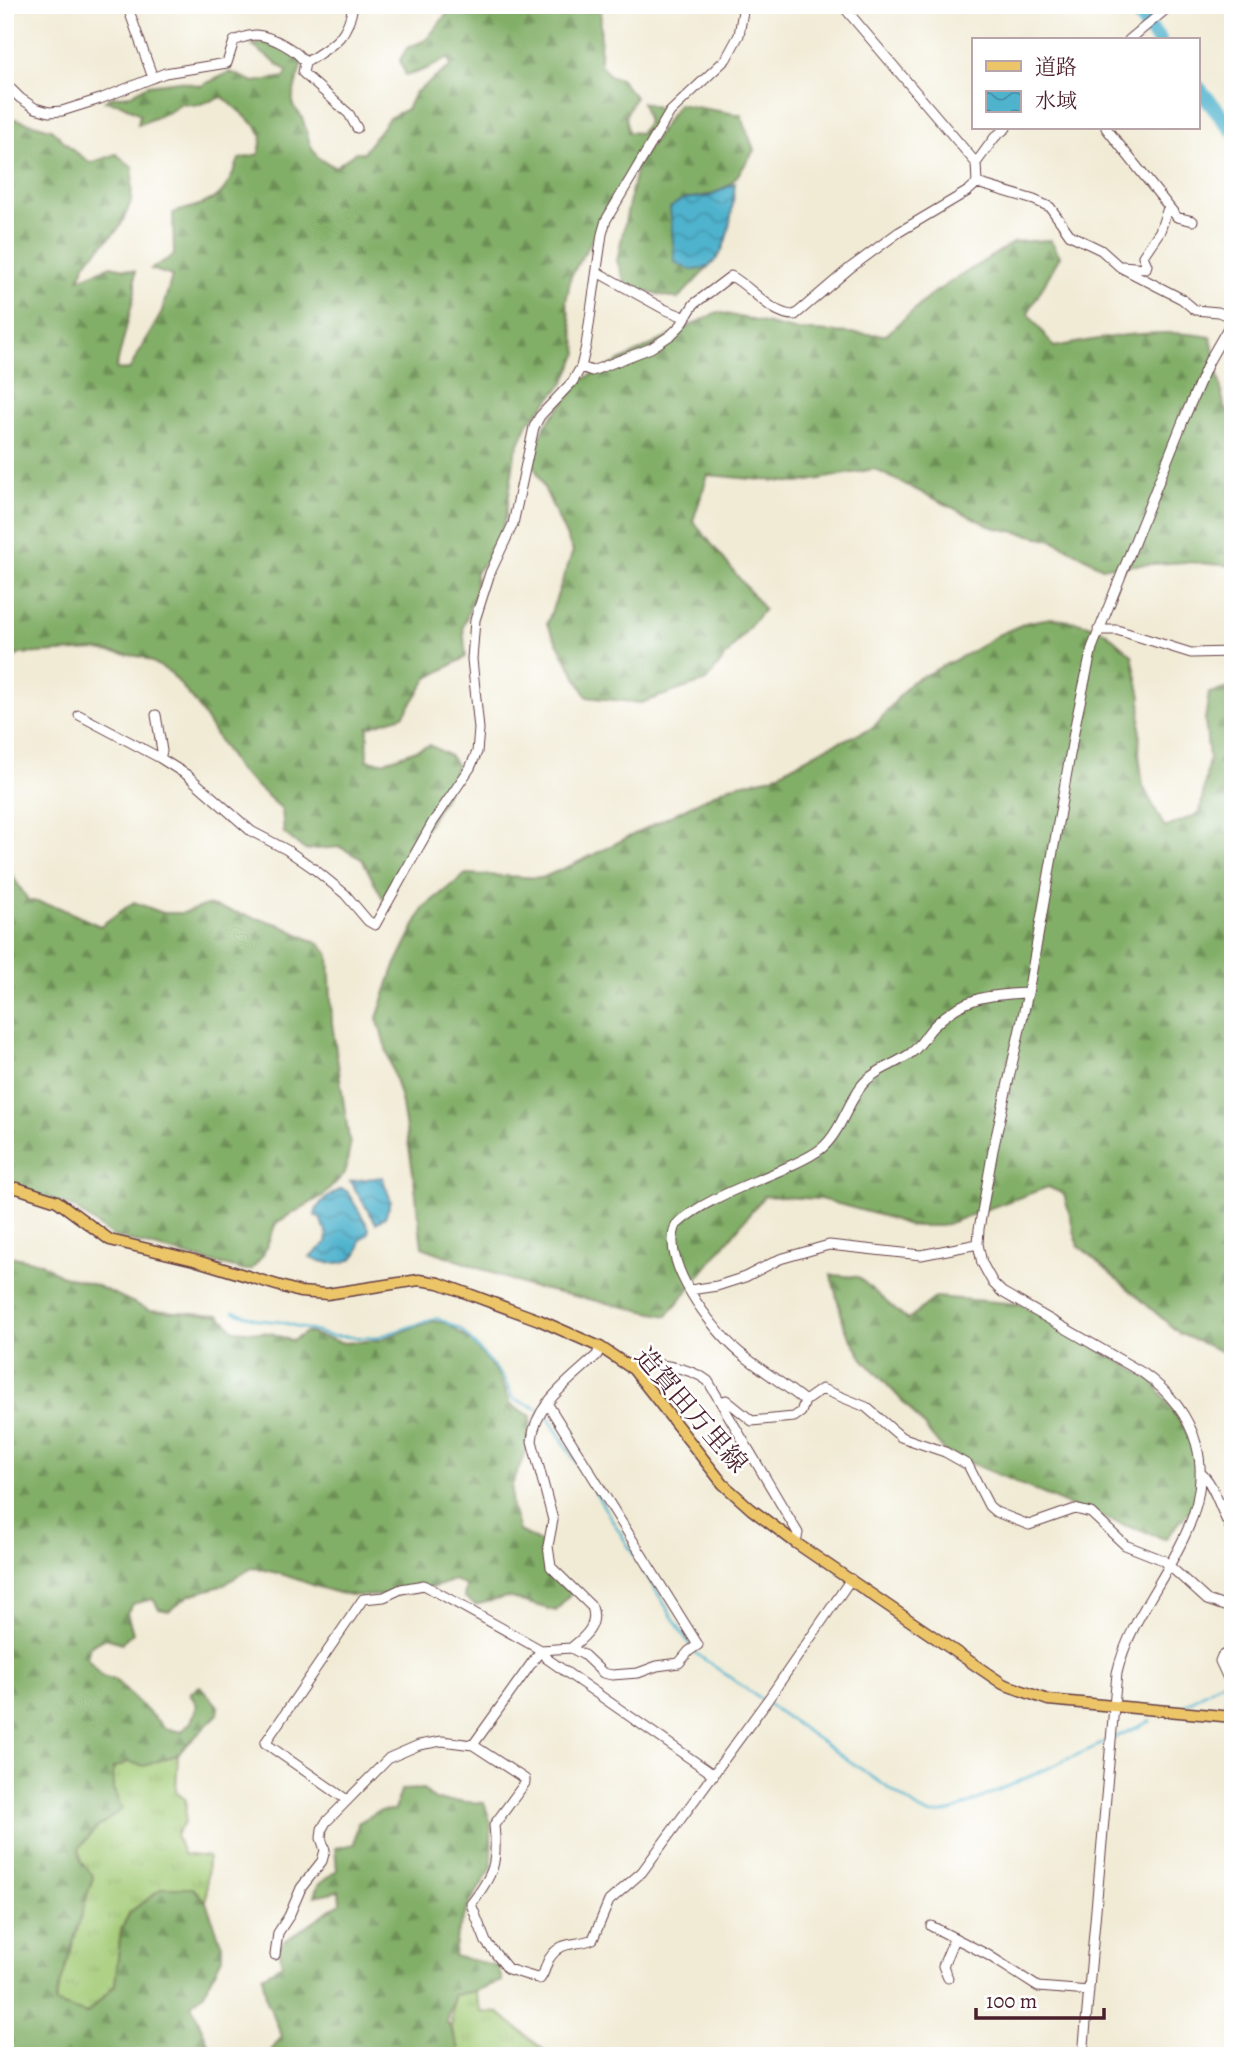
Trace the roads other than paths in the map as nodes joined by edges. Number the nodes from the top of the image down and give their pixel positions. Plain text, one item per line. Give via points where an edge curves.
1 (127, 5) edge
2 (353, 5) edge
3 (744, 5) edge
4 (842, 5) edge
5 (1171, 5) edge
6 (1131, 38) edge
7 (305, 63) junction
8 (153, 78) junction
9 (5, 83) edge
10 (356, 128) dead end
11 (1004, 130) edge
12 (1108, 130) edge
13 (976, 163) junction
14 (977, 183) junction
15 (1168, 208) junction
16 (1193, 221) dead end
17 (1120, 267) junction
18 (597, 272) junction
19 (684, 317) junction
20 (1233, 319) edge
21 (581, 367) junction
22 (1098, 630) junction
23 (1233, 652) edge
24 (79, 715) dead end
25 (156, 715) dead end
26 (160, 758) junction
27 (1028, 993) junction
28 (5, 1189) edge
29 (978, 1244) junction
30 (690, 1290) junction
31 (600, 1347) junction
32 (633, 1369) junction
33 (805, 1401) junction
34 (722, 1402) junction
35 (547, 1403) junction
36 (1200, 1473) junction
37 (1233, 1533) edge
38 (796, 1543) junction
39 (1169, 1565) junction
40 (851, 1579) junction
41 (1233, 1609) edge
42 (570, 1648) junction
43 (1233, 1649) edge
44 (541, 1650) junction
45 (1231, 1685) edge
46 (1113, 1708) junction
47 (1231, 1717) edge
48 (473, 1745) junction
49 (714, 1775) junction
50 (347, 1800) junction
51 (931, 1926) dead end
52 (954, 1939) junction
53 (275, 1955) dead end
54 (948, 1978) dead end
55 (1089, 1991) junction
56 (1083, 2056) edge

1 - 8 street
2 - 7 street via 350,24 337,43
3 - 18 street via 739,35 726,59 670,112 612,208 601,234
4 - 13 street
5 - 6 street
7 - 8 street via 301,55 271,40 245,36 234,41 227,63
7 - 10 street via 303,73 349,114
8 - 9 street via 49,112 20,98
11 - 13 street
12 - 15 street
13 - 14 street
14 - 17 street via 1050,207 1070,235 1101,250
14 - 19 street via 899,232 795,315 773,309 731,276
15 - 16 street via 1177,217
15 - 17 street via 1160,231 1143,256 1146,268
17 - 20 street via 1195,310
18 - 19 street
18 - 21 street
19 - 21 street via 681,325 651,348 592,371
20 - 22 street via 1209,361
21 - 26 street via 534,427 513,524 490,573 475,621 472,659 477,752 374,925 313,867 251,831 203,788
22 - 23 street via 1116,630 1191,653
22 - 27 street via 1076,721
24 - 26 street
25 - 26 street
27 - 29 street via 993,1150
27 - 30 street via 987,996 951,1011 913,1052 862,1085 821,1149 686,1216 676,1225 673,1242 678,1267
28 - 31 main road, 造賀田万里線 via 17,1188 57,1202 110,1240 300,1292 327,1294 419,1280 439,1283
29 - 30 street via 921,1255 829,1245 780,1259 745,1277
29 - 36 street via 987,1273 1002,1292 1143,1373 1168,1393 1194,1436
30 - 33 street via 738,1351
31 - 32 main road, 造賀田万里線
31 - 35 street
32 - 34 street via 640,1365 685,1368 708,1381
32 - 38 main road, 造賀田万里線 via 723,1484
33 - 34 street via 794,1418 760,1421 739,1412 731,1402
33 - 39 street via 822,1389 866,1407 901,1437 968,1465 996,1512 1029,1525 1065,1512 1091,1513 1125,1545
34 - 38 street via 799,1533
35 - 42 street via 537,1418 532,1441 553,1520 548,1546 551,1567 595,1615 587,1634
35 - 42 street via 698,1645 679,1663 625,1675 603,1673
36 - 37 street via 1209,1479
36 - 39 street via 1194,1515
38 - 40 main road, 造賀田万里線
39 - 41 street via 1207,1600
39 - 46 street via 1121,1655
40 - 46 main road, 造賀田万里線 via 1003,1684 1048,1700
40 - 49 street
42 - 44 street
43 - 45 street via 1220,1661
44 - 48 street
44 - 49 street via 546,1658
44 - 50 street via 424,1585 363,1599 265,1743
45 - 47 street
46 - 47 main road, 造賀田万里線
46 - 55 street
48 - 49 street via 525,1783 494,1825 494,1869 471,1904 486,1942 508,1969 540,1979 561,1945 593,1940 609,1901 642,1872
48 - 50 street via 442,1741 403,1751 389,1758
50 - 53 street via 322,1829 324,1855 278,1933
51 - 52 street
52 - 54 street via 943,1966
52 - 55 street via 1038,1987
55 - 56 street

